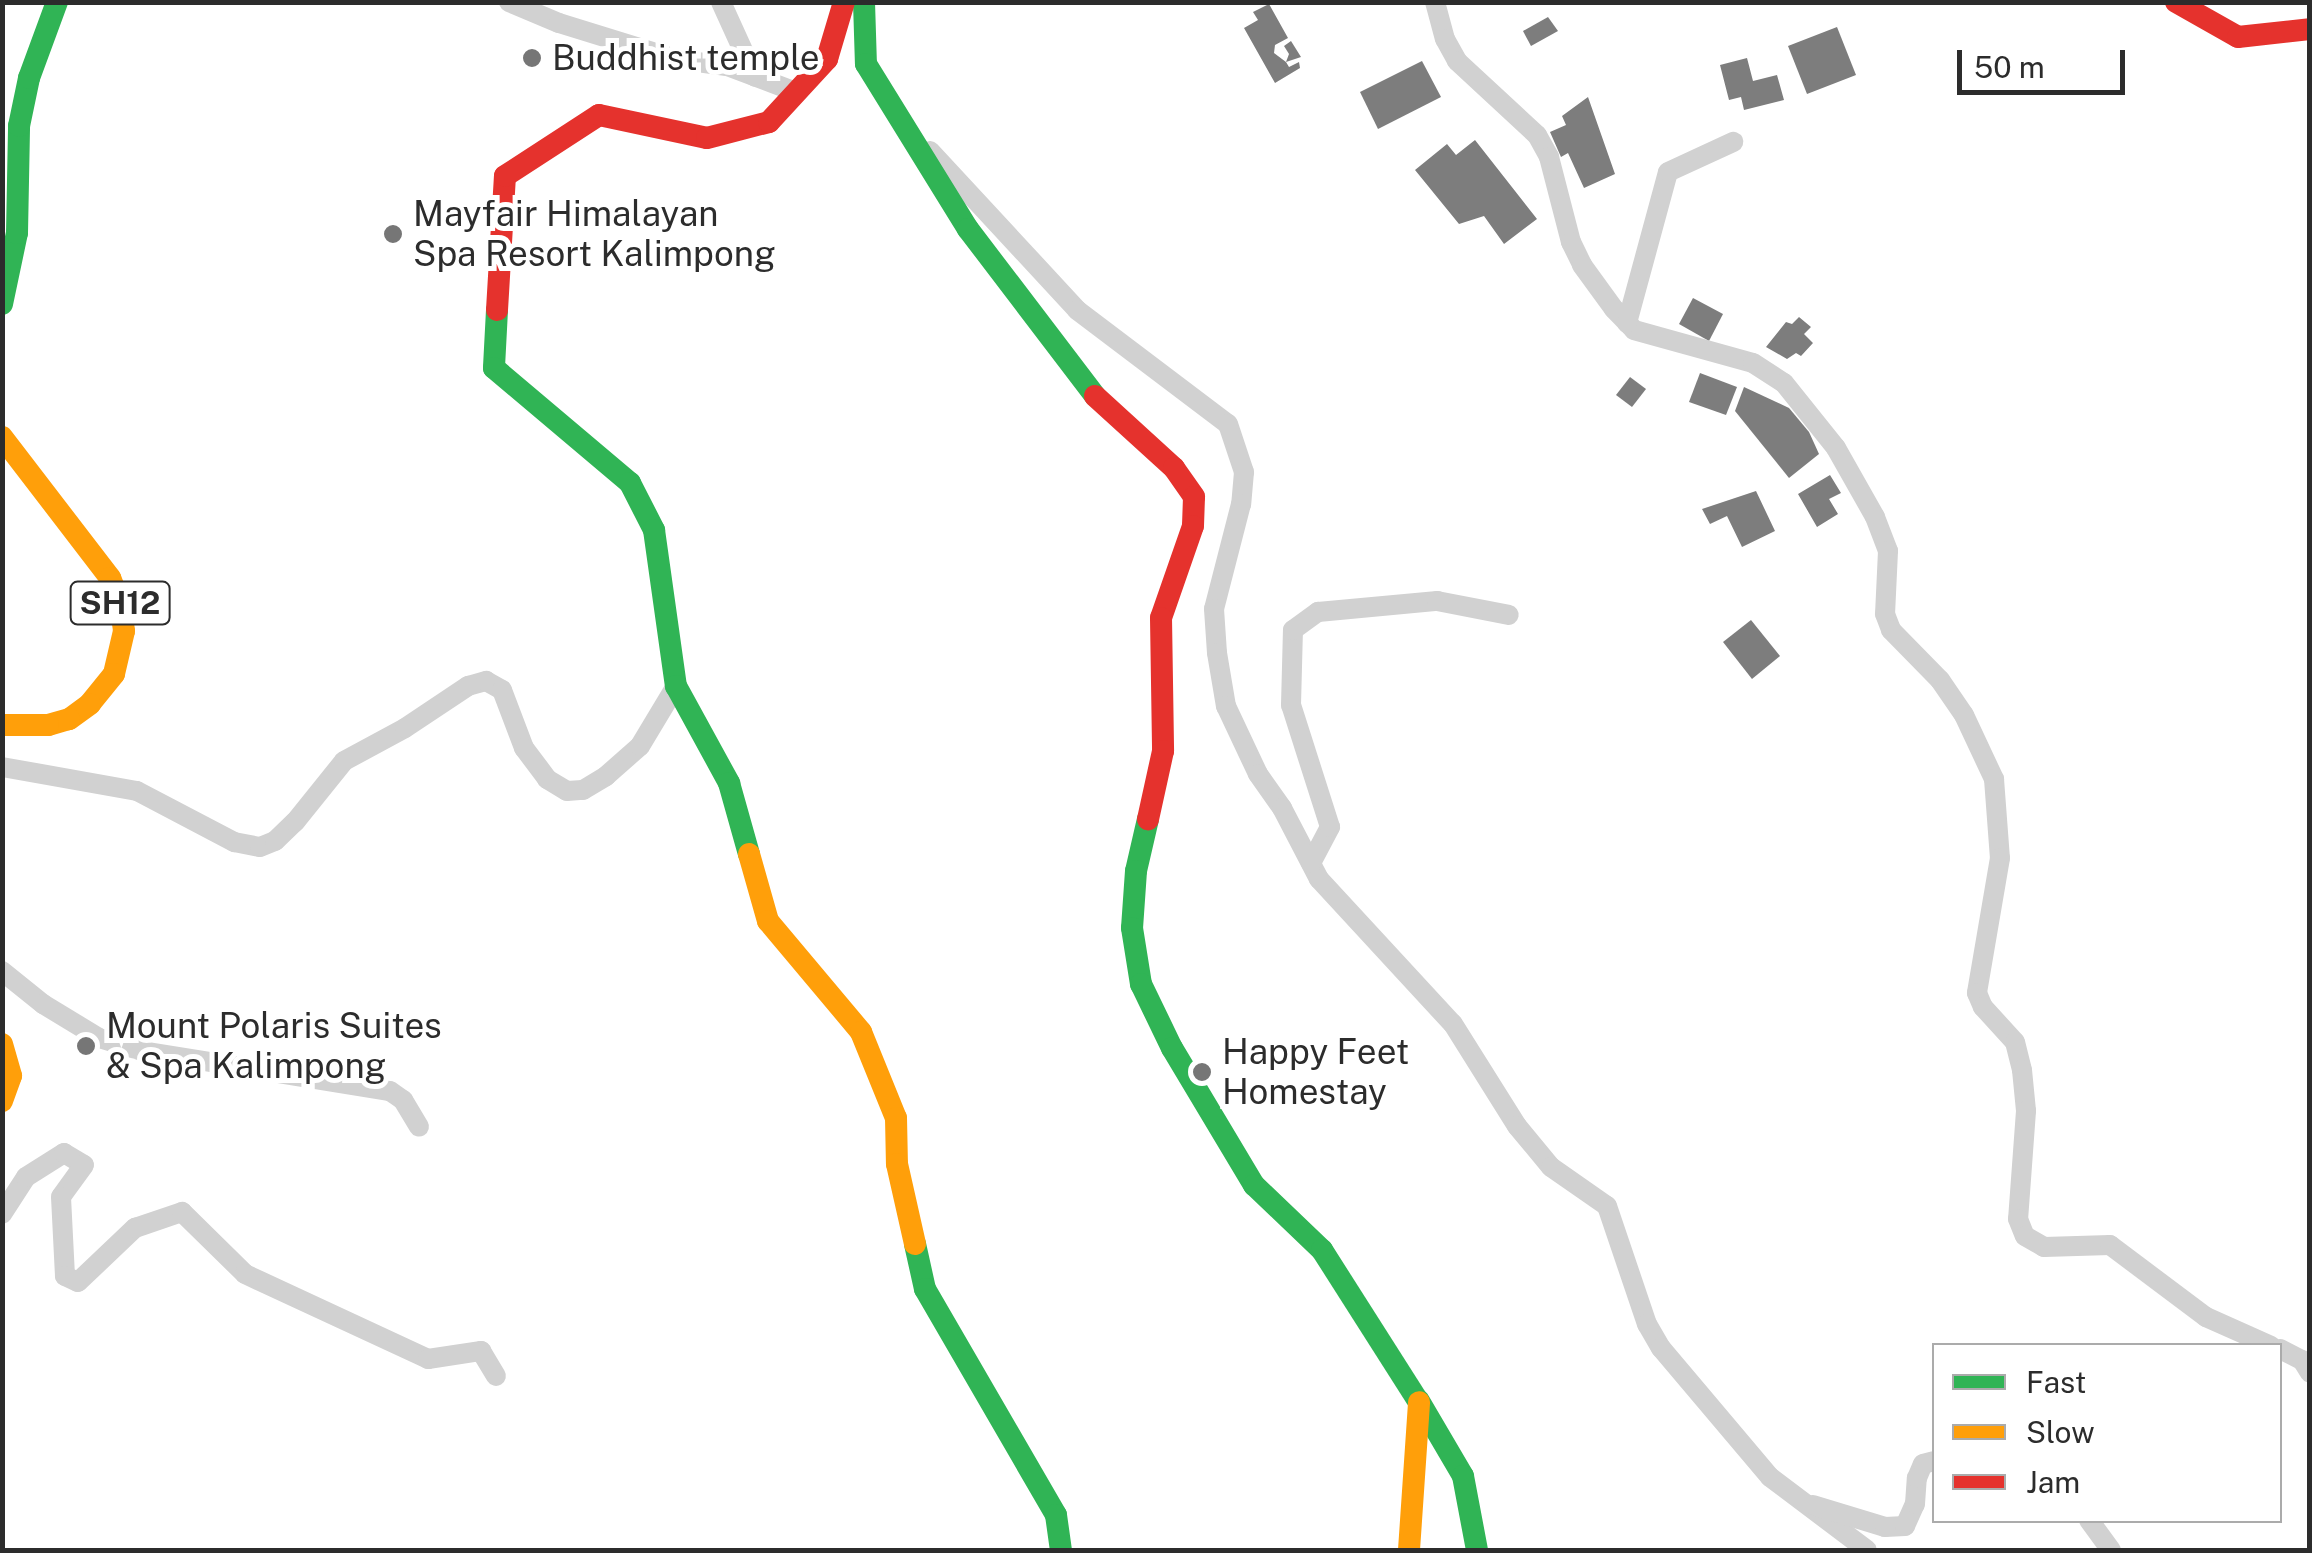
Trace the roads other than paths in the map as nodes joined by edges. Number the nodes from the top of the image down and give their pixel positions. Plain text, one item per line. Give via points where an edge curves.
1 (57, 2) edge
2 (509, 2) edge
3 (721, 2) edge
4 (844, 2) edge
5 (864, 2) edge
6 (1435, 2) edge
7 (2176, 2) edge
8 (2310, 29) edge
9 (755, 77) junction
10 (796, 92) junction
11 (894, 114) junction
12 (1733, 142) dead end
13 (2, 304) edge
14 (1627, 323) junction
15 (2, 437) edge
16 (1510, 615) dead end
17 (676, 686) junction
18 (2, 725) edge
19 (2, 767) edge
20 (1311, 862) junction
21 (2, 971) edge
22 (2, 1044) edge
23 (2, 1100) edge
24 (419, 1126) dead end
25 (2, 1214) edge
26 (2264, 1343) edge
27 (2282, 1350) edge
28 (2310, 1373) edge
29 (496, 1376) dead end
30 (1420, 1401) junction
31 (1932, 1462) edge
32 (1796, 1501) junction
33 (2092, 1523) edge
34 (1061, 1550) edge
35 (1409, 1550) edge
36 (1476, 1550) edge
37 (1867, 1550) edge
38 (2111, 1550) edge

1 - 13 street via 28,78 19,126 18,233
2 - 9 street via 675,59
3 - 9 street
4 - 10 street via 827,59
5 - 11 street via 866,64
6 - 14 street via 1457,61 1538,135 1582,266
7 - 8 street via 2238,37
9 - 10 street
10 - 17 street via 769,122 707,138 599,114 505,176 494,368 630,483 654,530
11 - 20 street via 1076,310 1228,424 1244,472 1214,609 1226,706 1236,736
11 - 30 street via 968,228 1091,391 1174,468 1194,497 1193,526 1162,618 1163,751 1136,871 1132,928 1141,984 1254,1185 1322,1250
12 - 14 street via 1668,172
14 - 26 street via 1660,340 1754,364 1804,406 1875,517 1888,551 1885,614 1891,630 1956,703 1994,779 2000,858 1977,993 2015,1042 2022,1070 2026,1112 2018,1219 2025,1236 2044,1247 2110,1246 2206,1317
15 - 18 street, SH12 via 110,578 124,631 114,674 90,704 48,726
16 - 20 street via 1436,600 1318,612 1293,630 1291,706 1330,827
17 - 19 street via 640,746 606,776 567,791 547,779 524,748 502,690 486,681 468,686 344,761 295,822 260,847 234,842 138,792
17 - 34 street via 729,783 768,921 862,1032 896,1118 897,1164 926,1289 1056,1515
20 - 32 street via 1342,907 1453,1024 1551,1168 1607,1206 1661,1348
21 - 24 street via 99,1038 142,1051 390,1091
22 - 23 street via 11,1076
25 - 29 street via 26,1177 64,1153 84,1165 61,1197 65,1276 78,1282 135,1228 182,1212 245,1274 428,1358 481,1351
27 - 28 street
30 - 35 street
30 - 36 street via 1463,1476
31 - 32 street via 1917,1478 1905,1526 1884,1527
32 - 37 street
33 - 38 street

